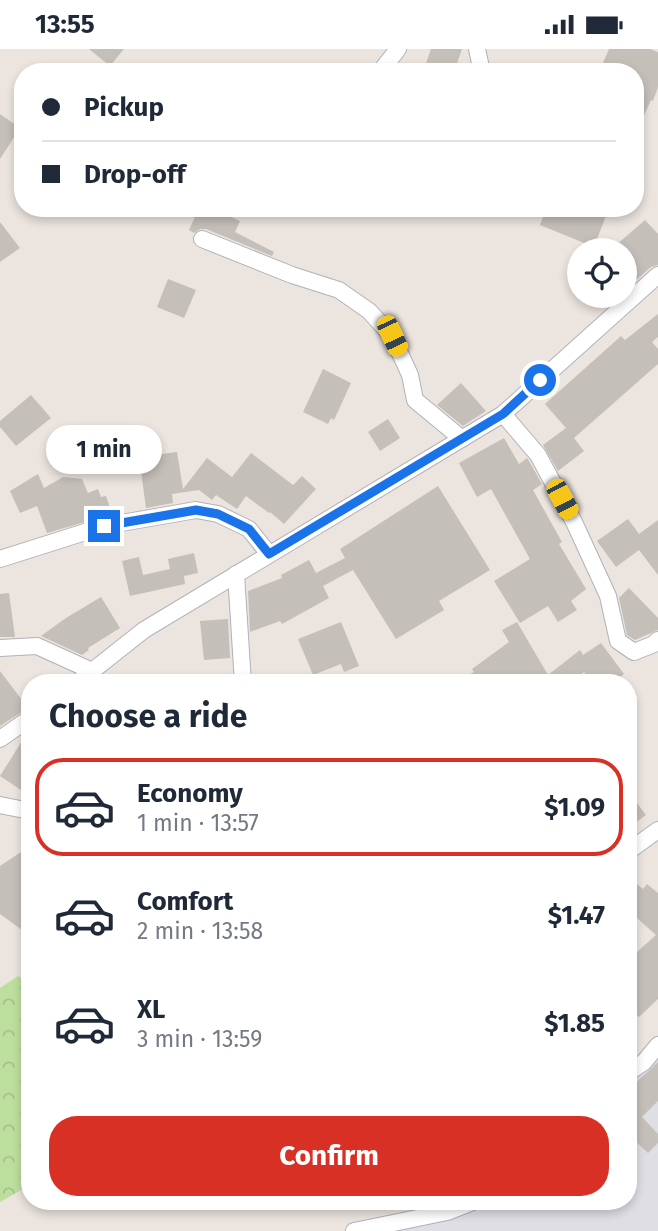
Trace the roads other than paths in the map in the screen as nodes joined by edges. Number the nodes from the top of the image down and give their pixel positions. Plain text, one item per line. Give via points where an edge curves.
1 (398, 49) edge
2 (387, 63) edge
3 (202, 239) dead end
4 (658, 275) edge
5 (503, 414) junction
6 (462, 439) junction
7 (269, 554) junction
8 (0, 559) edge
9 (236, 574) junction
10 (658, 640) edge
11 (0, 647) edge
12 (92, 671) junction
13 (88, 674) edge
14 (242, 674) edge
15 (21, 724) edge
16 (0, 739) edge
17 (0, 805) edge
18 (21, 809) edge
19 (658, 830) edge
20 (637, 845) edge
21 (658, 1045) edge
22 (637, 1066) edge
23 (452, 1210) edge
24 (354, 1231) edge

1 - 2 street
3 - 6 street via 339,290 369,311 392,336 410,375 415,400
4 - 5 street
5 - 6 street
5 - 10 street via 538,455 574,522 608,596 618,641 634,652
6 - 7 street
7 - 8 street via 249,529 218,514 196,510 104,526
7 - 9 street
9 - 12 street via 144,630
9 - 14 street
11 - 12 street via 37,646
12 - 13 street
15 - 16 street
17 - 18 street
19 - 20 street
21 - 22 street
23 - 24 street

